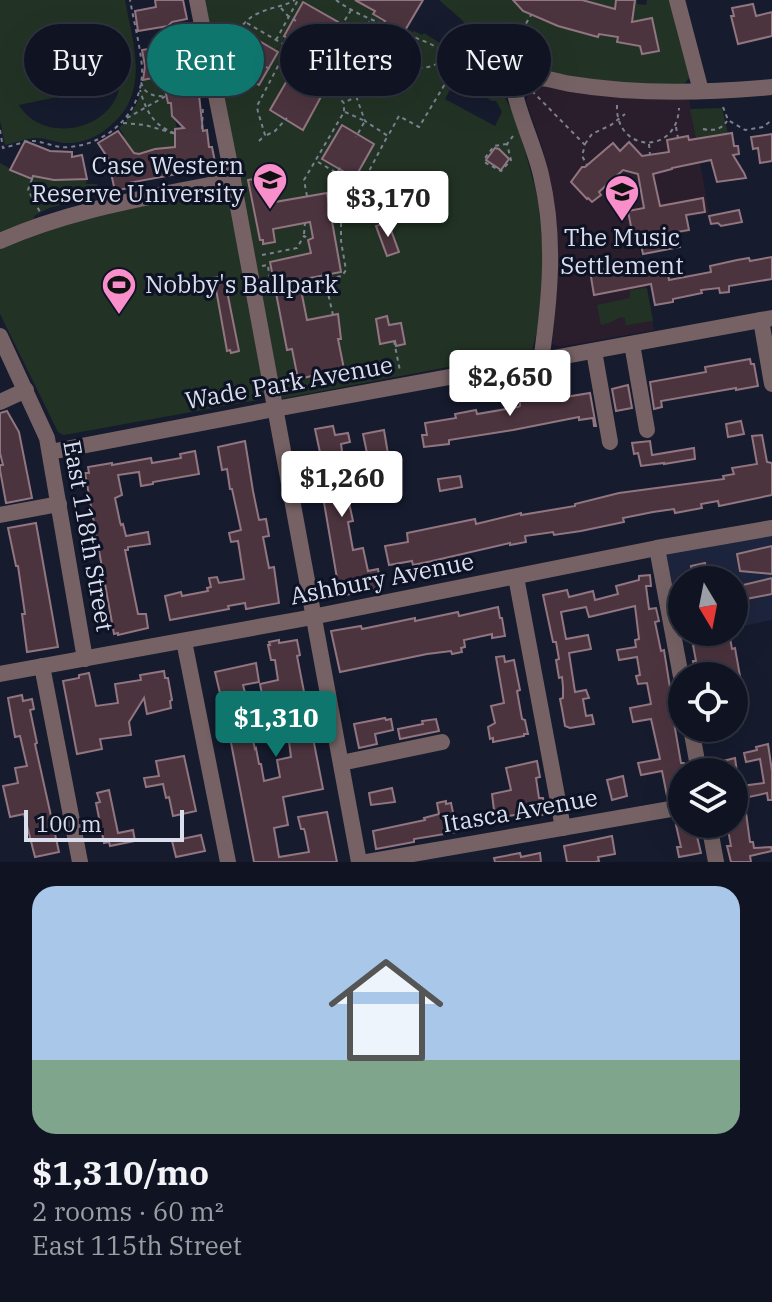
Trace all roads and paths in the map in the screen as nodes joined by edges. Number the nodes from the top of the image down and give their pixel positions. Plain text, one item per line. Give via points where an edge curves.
1 (130, 0) edge
2 (197, 0) edge
3 (297, 0) edge
4 (336, 0) edge
5 (677, 0) edge
6 (270, 3) dead end
7 (280, 7) junction
8 (272, 9) junction
9 (351, 10) junction
10 (531, 15) dead end
11 (288, 16) junction
12 (374, 19) junction
13 (296, 21) dead end
14 (245, 22) joint
15 (343, 24) edge
16 (371, 24) edge
17 (526, 24) edge
18 (276, 40) junction
19 (280, 42) edge
20 (437, 49) edge
21 (279, 63) edge
22 (266, 67) dead end
23 (274, 72) junction
24 (551, 79) edge
25 (141, 81) junction
26 (772, 87) edge
27 (140, 88) junction
28 (701, 91) junction
29 (336, 96) edge
30 (356, 96) joint
31 (438, 96) edge
32 (516, 96) edge
33 (535, 96) edge
34 (204, 103) dead end
35 (344, 103) junction
36 (617, 105) dead end
37 (723, 107) dead end
38 (146, 108) junction
39 (679, 108) dead end
40 (344, 112) junction
41 (625, 114) dead end
42 (287, 118) dead end
43 (618, 119) junction
44 (728, 120) junction
45 (772, 120) edge
46 (123, 121) junction
47 (365, 121) junction
48 (676, 126) junction
49 (202, 129) dead end
50 (703, 129) dead end
51 (0, 130) edge
52 (265, 135) junction
53 (514, 135) dead end
54 (388, 136) junction
55 (356, 137) dead end
56 (678, 138) dead end
57 (259, 141) dead end
58 (636, 141) junction
59 (648, 143) junction
60 (507, 144) junction
61 (585, 145) junction
62 (633, 146) dead end
63 (2, 148) edge
64 (650, 155) dead end
65 (315, 161) junction
66 (587, 165) dead end
67 (341, 166) dead end
68 (32, 179) dead end
69 (233, 180) junction
70 (265, 181) dead end
71 (273, 194) junction
72 (268, 195) dead end
73 (332, 195) dead end
74 (307, 196) dead end
75 (274, 203) dead end
76 (41, 213) dead end
77 (305, 223) dead end
78 (341, 224) junction
79 (304, 236) junction
80 (310, 239) dead end
81 (342, 239) junction
82 (336, 240) dead end
83 (0, 241) edge
84 (343, 254) junction
85 (338, 255) dead end
86 (257, 256) dead end
87 (259, 267) dead end
88 (272, 274) dead end
89 (333, 315) dead end
90 (767, 319) edge
91 (0, 336) edge
92 (394, 341) dead end
93 (632, 344) junction
94 (594, 351) junction
95 (541, 361) junction
96 (400, 372) dead end
97 (772, 384) edge
98 (26, 390) junction
99 (0, 402) edge
100 (275, 409) junction
101 (647, 430) dead end
102 (610, 442) dead end
103 (50, 452) junction
104 (59, 504) junction
105 (0, 515) edge
106 (772, 528) edge
107 (657, 548) junction
108 (516, 577) junction
109 (313, 617) junction
110 (184, 641) junction
111 (85, 659) junction
112 (678, 662) edge
113 (42, 666) junction
114 (0, 674) edge
115 (442, 742) dead end
116 (341, 763) junction
117 (668, 809) edge
118 (563, 828) junction
119 (712, 838) edge
120 (80, 862) edge
121 (228, 862) edge
122 (359, 862) edge
123 (367, 862) edge
124 (716, 862) edge

1 - 25 path
2 - 69 street
3 - 7 path
3 - 11 path
4 - 9 path
5 - 28 street
6 - 8 path
7 - 8 path
7 - 11 path
8 - 14 path
9 - 12 path
9 - 15 path
10 - 17 path
11 - 13 path
11 - 18 path
12 - 16 path
12 - 20 path
14 - 18 path
18 - 19 path
21 - 23 path
22 - 23 path
23 - 52 path via 257,106
24 - 28 street via 604,88
25 - 27 path
25 - 38 path via 147,92 166,96
26 - 28 street
27 - 38 path
27 - 46 path
29 - 35 path
30 - 35 path
30 - 47 path
31 - 54 path via 419,127 399,116
32 - 95 street via 541,175 550,240
33 - 61 path
34 - 49 path
35 - 40 path
36 - 43 path
37 - 44 path
38 - 46 path
38 - 46 path via 160,126 176,134
39 - 48 path
40 - 47 path
40 - 65 path
41 - 43 path
42 - 52 path
43 - 58 path
43 - 61 path via 592,134
44 - 45 path via 745,130
44 - 50 path via 717,130
46 - 63 path via 106,136 73,147 34,141
47 - 54 path
47 - 55 path
48 - 56 path
48 - 59 path via 665,138
51 - 63 path
52 - 57 path
53 - 60 path
54 - 78 path
58 - 59 path
58 - 62 path
59 - 64 path
60 - 60 path via 511,160 501,171 486,163 494,146
61 - 66 path via 582,156
65 - 67 path via 337,173
65 - 74 path via 304,180
68 - 76 path via 28,190
69 - 83 street via 59,218
69 - 100 street
70 - 71 path via 270,180
71 - 72 path
71 - 75 path
73 - 78 path via 332,209 337,208
77 - 79 path
78 - 81 path
79 - 80 path
79 - 86 path via 297,248
81 - 82 path
81 - 84 path
84 - 85 path
84 - 89 path via 342,276 324,278
87 - 88 path via 268,265
90 - 93 street, Wade Park Avenue
90 - 97 street
91 - 98 street, East 118th Street
92 - 96 path
93 - 94 street, Wade Park Avenue
93 - 101 street
94 - 95 street, Wade Park Avenue
94 - 102 street
95 - 100 street, Wade Park Avenue
98 - 99 street
98 - 103 street, East 118th Street
100 - 103 street, Wade Park Avenue
100 - 109 street
103 - 104 street, East 118th Street
104 - 105 street
104 - 111 street, East 118th Street
106 - 107 street, Ashbury Avenue
107 - 108 street, Ashbury Avenue
107 - 112 street
108 - 109 street, Ashbury Avenue
108 - 118 street
109 - 110 street, Ashbury Avenue
109 - 116 street
110 - 111 street, Ashbury Avenue
110 - 121 street
111 - 113 street, Ashbury Avenue
113 - 114 street, Ashbury Avenue
113 - 120 street
115 - 116 street
116 - 122 street
117 - 118 street, Itasca Avenue
118 - 123 street, Itasca Avenue
119 - 124 street

